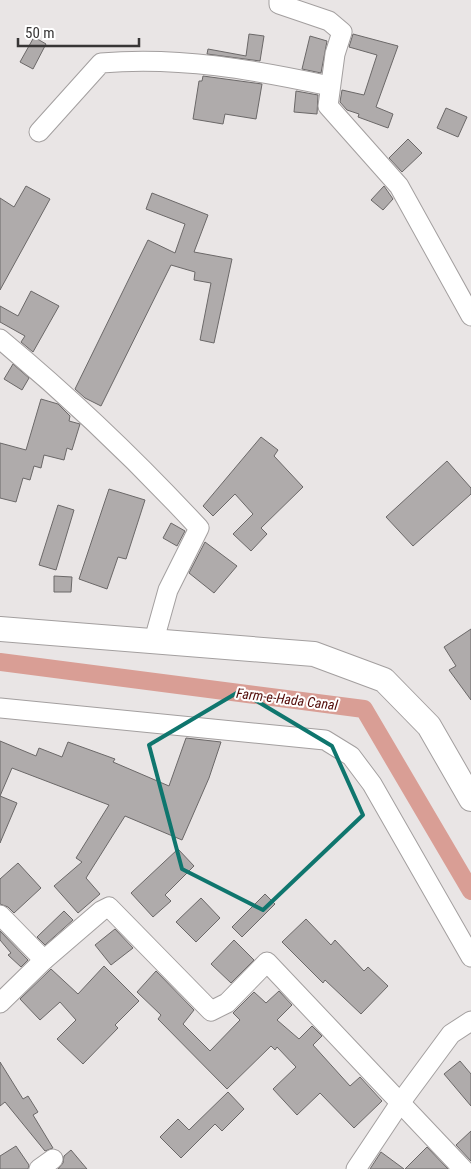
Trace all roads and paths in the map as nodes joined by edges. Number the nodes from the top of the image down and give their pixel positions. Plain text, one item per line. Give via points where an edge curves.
1 (274, 1) edge
2 (330, 86) junction
3 (39, 132) dead end
4 (471, 316) edge
5 (0, 340) edge
6 (0, 629) edge
7 (154, 640) junction
8 (0, 708) edge
9 (471, 799) edge
10 (0, 915) edge
11 (471, 957) edge
12 (44, 960) junction
13 (0, 1003) edge
14 (471, 1021) edge
15 (400, 1103) junction
16 (356, 1169) edge
17 (463, 1169) edge

1 - 2 street via 329,21 342,32
2 - 3 street via 240,68 137,60 102,63
2 - 4 street via 328,106 399,186
5 - 7 street via 54,384 154,479 199,528 168,590
6 - 7 street
7 - 9 street via 314,654 384,680 429,726
8 - 11 street via 325,740 351,756 372,784
10 - 12 street
12 - 13 street
12 - 15 street via 109,907 211,1012 228,1003 267,962
14 - 15 street via 452,1034
15 - 16 street
15 - 17 street

